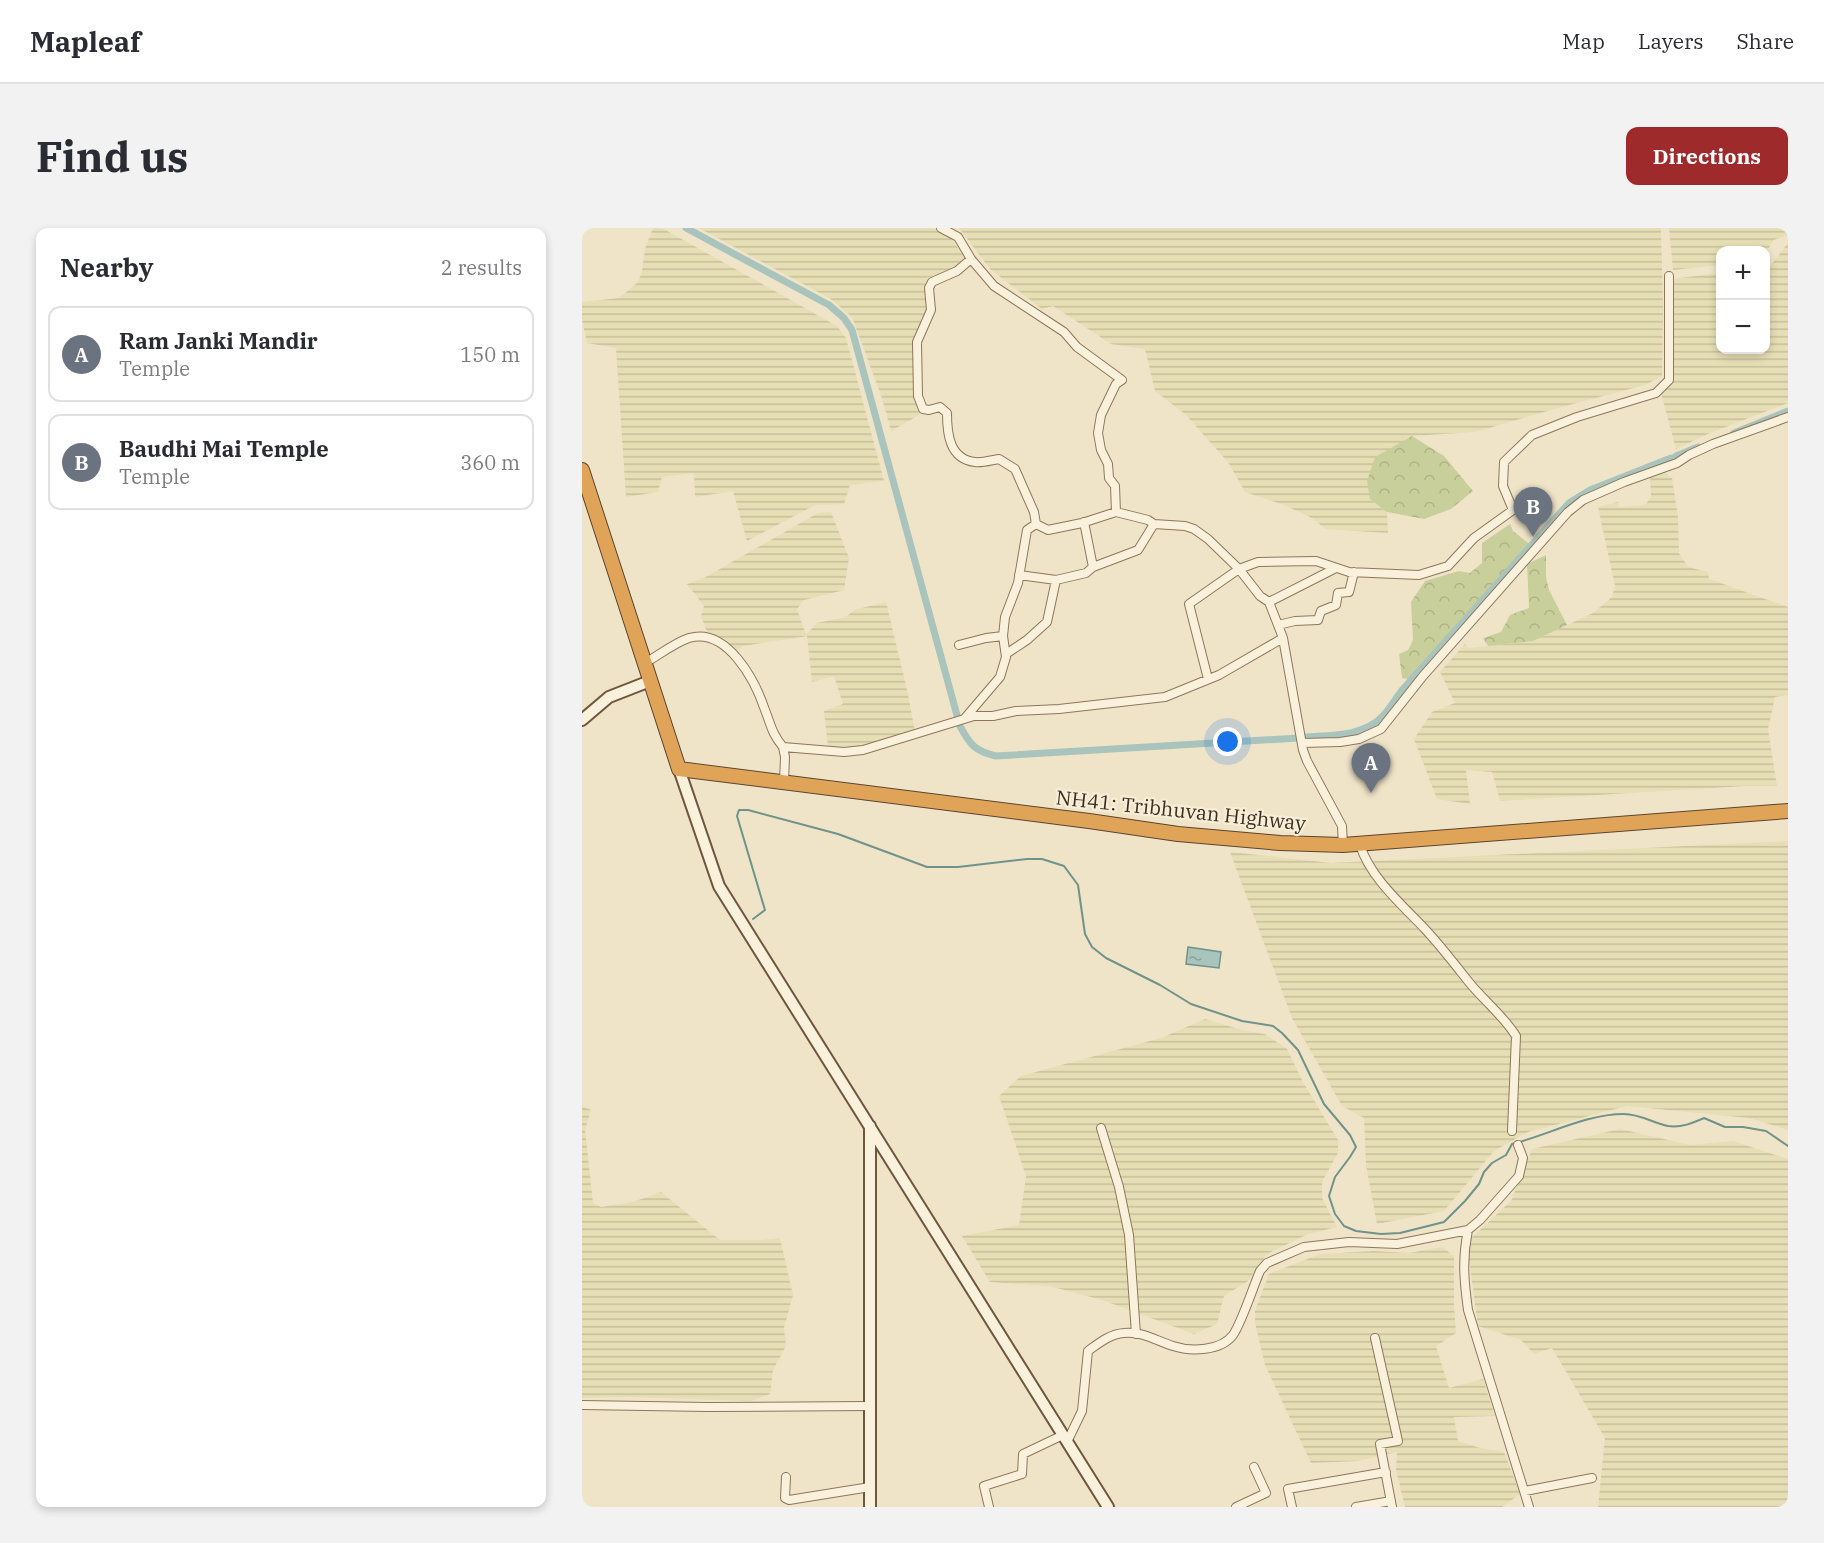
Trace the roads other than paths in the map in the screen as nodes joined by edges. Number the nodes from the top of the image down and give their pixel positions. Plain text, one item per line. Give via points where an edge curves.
1 (941, 228) edge
2 (971, 259) junction
3 (1669, 276) dead end
4 (1788, 417) edge
5 (582, 470) edge
6 (1116, 512) junction
7 (1084, 522) junction
8 (1036, 524) junction
9 (1154, 524) junction
10 (1093, 567) junction
11 (1336, 568) junction
12 (1239, 569) junction
13 (1354, 572) junction
14 (1019, 574) junction
15 (1056, 580) junction
16 (1269, 602) junction
17 (1278, 625) junction
18 (1003, 636) junction
19 (1283, 638) junction
20 (959, 645) dead end
21 (1006, 654) junction
22 (645, 663) junction
23 (1208, 679) junction
24 (650, 681) junction
25 (965, 718) junction
26 (582, 720) edge
27 (1302, 743) junction
28 (783, 747) junction
29 (679, 770) junction
30 (784, 782) junction
31 (1788, 811) edge
32 (1343, 845) junction
33 (1360, 845) junction
34 (870, 1126) junction
35 (1101, 1128) dead end
36 (1512, 1131) dead end
37 (1518, 1145) dead end
38 (1468, 1230) junction
39 (1136, 1334) junction
40 (1375, 1338) dead end
41 (582, 1405) edge
42 (870, 1406) junction
43 (1065, 1439) junction
44 (1254, 1467) dead end
45 (1386, 1472) junction
46 (786, 1477) dead end
47 (1592, 1478) dead end
48 (870, 1487) junction
49 (1526, 1491) junction
50 (1392, 1504) edge
51 (870, 1507) edge
52 (988, 1507) edge
53 (1108, 1507) edge
54 (1236, 1507) edge
55 (1292, 1507) edge
56 (1356, 1507) edge
57 (1529, 1507) edge

1 - 2 street via 958,237
2 - 6 street via 994,286 1064,332 1077,347 1122,380 1116,384 1101,415 1098,433 1114,486
2 - 8 street via 957,271 932,282 929,288 931,310 917,342 918,396 922,409 940,407 947,412 952,448 963,459 976,463 999,459 1015,469
3 - 13 street via 1669,380 1656,393 1532,435 1504,462 1503,486 1513,510 1474,538 1448,566 1419,575
4 - 27 street via 1713,444 1677,463 1583,500 1568,512 1423,676 1381,729 1359,739
5 - 22 highway
6 - 7 street
6 - 9 street
7 - 8 street via 1048,530
7 - 10 street
8 - 14 street via 1027,530
9 - 10 street via 1138,550
9 - 12 street via 1194,529
10 - 15 street via 1086,573
11 - 12 street via 1316,561 1282,560
11 - 13 street
11 - 16 street
12 - 16 street
12 - 23 street via 1190,604
13 - 17 street via 1349,592 1338,593 1336,604 1321,611 1318,620
14 - 15 street
14 - 18 street
15 - 21 street via 1047,622
16 - 17 street
17 - 19 street
18 - 20 street
18 - 21 street
19 - 23 street
19 - 27 street
21 - 25 street via 1000,677
22 - 24 highway
22 - 28 street via 689,638 707,636 724,644 754,684 773,736
23 - 25 street via 1165,697
24 - 26 main road via 609,697
24 - 29 highway
25 - 28 street via 863,750
27 - 32 street via 1307,761 1342,826
28 - 30 street
29 - 30 highway, NH41: Tribhuvan Highway
29 - 34 main road via 719,886
30 - 32 highway, NH41: Tribhuvan Highway via 1178,834
31 - 33 highway, NH41: Tribhuvan Highway
32 - 33 highway, NH41: Tribhuvan Highway
33 - 36 street via 1378,877 1516,1036
34 - 42 main road
34 - 43 main road
35 - 39 street via 1129,1235
37 - 38 street via 1522,1158 1519,1176
38 - 39 street via 1397,1244 1319,1244 1267,1263 1234,1334 1223,1345 1205,1349 1176,1347
38 - 49 street via 1463,1254 1468,1310
39 - 43 street via 1105,1339 1088,1351 1082,1412
40 - 45 street via 1398,1441 1380,1444
41 - 42 street
42 - 48 main road
43 - 52 street via 1023,1454 1022,1474 984,1486
43 - 53 main road
44 - 54 street via 1266,1493
45 - 50 street
45 - 55 street via 1288,1489
46 - 48 street via 785,1498 789,1500
47 - 49 street
48 - 51 main road
49 - 57 street
50 - 56 street

